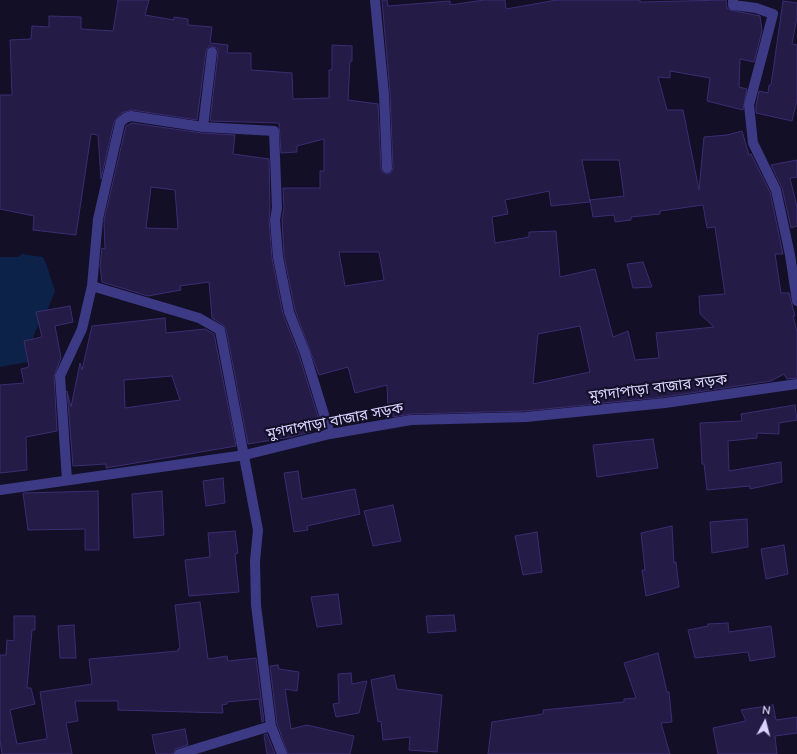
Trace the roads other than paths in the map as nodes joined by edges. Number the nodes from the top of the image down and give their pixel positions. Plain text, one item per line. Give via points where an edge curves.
1 (375, 0) edge
2 (733, 0) edge
3 (212, 52) dead end
4 (203, 127) junction
5 (387, 168) dead end
6 (92, 286) junction
7 (797, 301) edge
8 (797, 384) edge
9 (330, 434) junction
10 (245, 454) junction
11 (67, 480) junction
12 (0, 490) edge
13 (271, 726) junction
14 (179, 754) edge
15 (282, 754) edge

1 - 5 street via 384,94
2 - 7 street via 733,5 756,8 773,14 749,105 753,143 776,190
3 - 4 street
4 - 6 street via 131,116 120,123 98,219
4 - 9 street via 274,131 278,257 289,312 306,353
6 - 10 street via 199,318 220,330
6 - 11 street via 82,329 60,376
8 - 9 street, মুগদাপাড়া বাজার সড়ক via 665,403 526,417 411,420
9 - 10 street, মুগদাপাড়া বাজার সড়ক
10 - 11 street, মুগদাপাড়া বাজার সড়ক
10 - 13 street via 258,530 255,561 256,604
11 - 12 street, মুগদাপাড়া বাজার সড়ক
13 - 14 street
13 - 15 street

